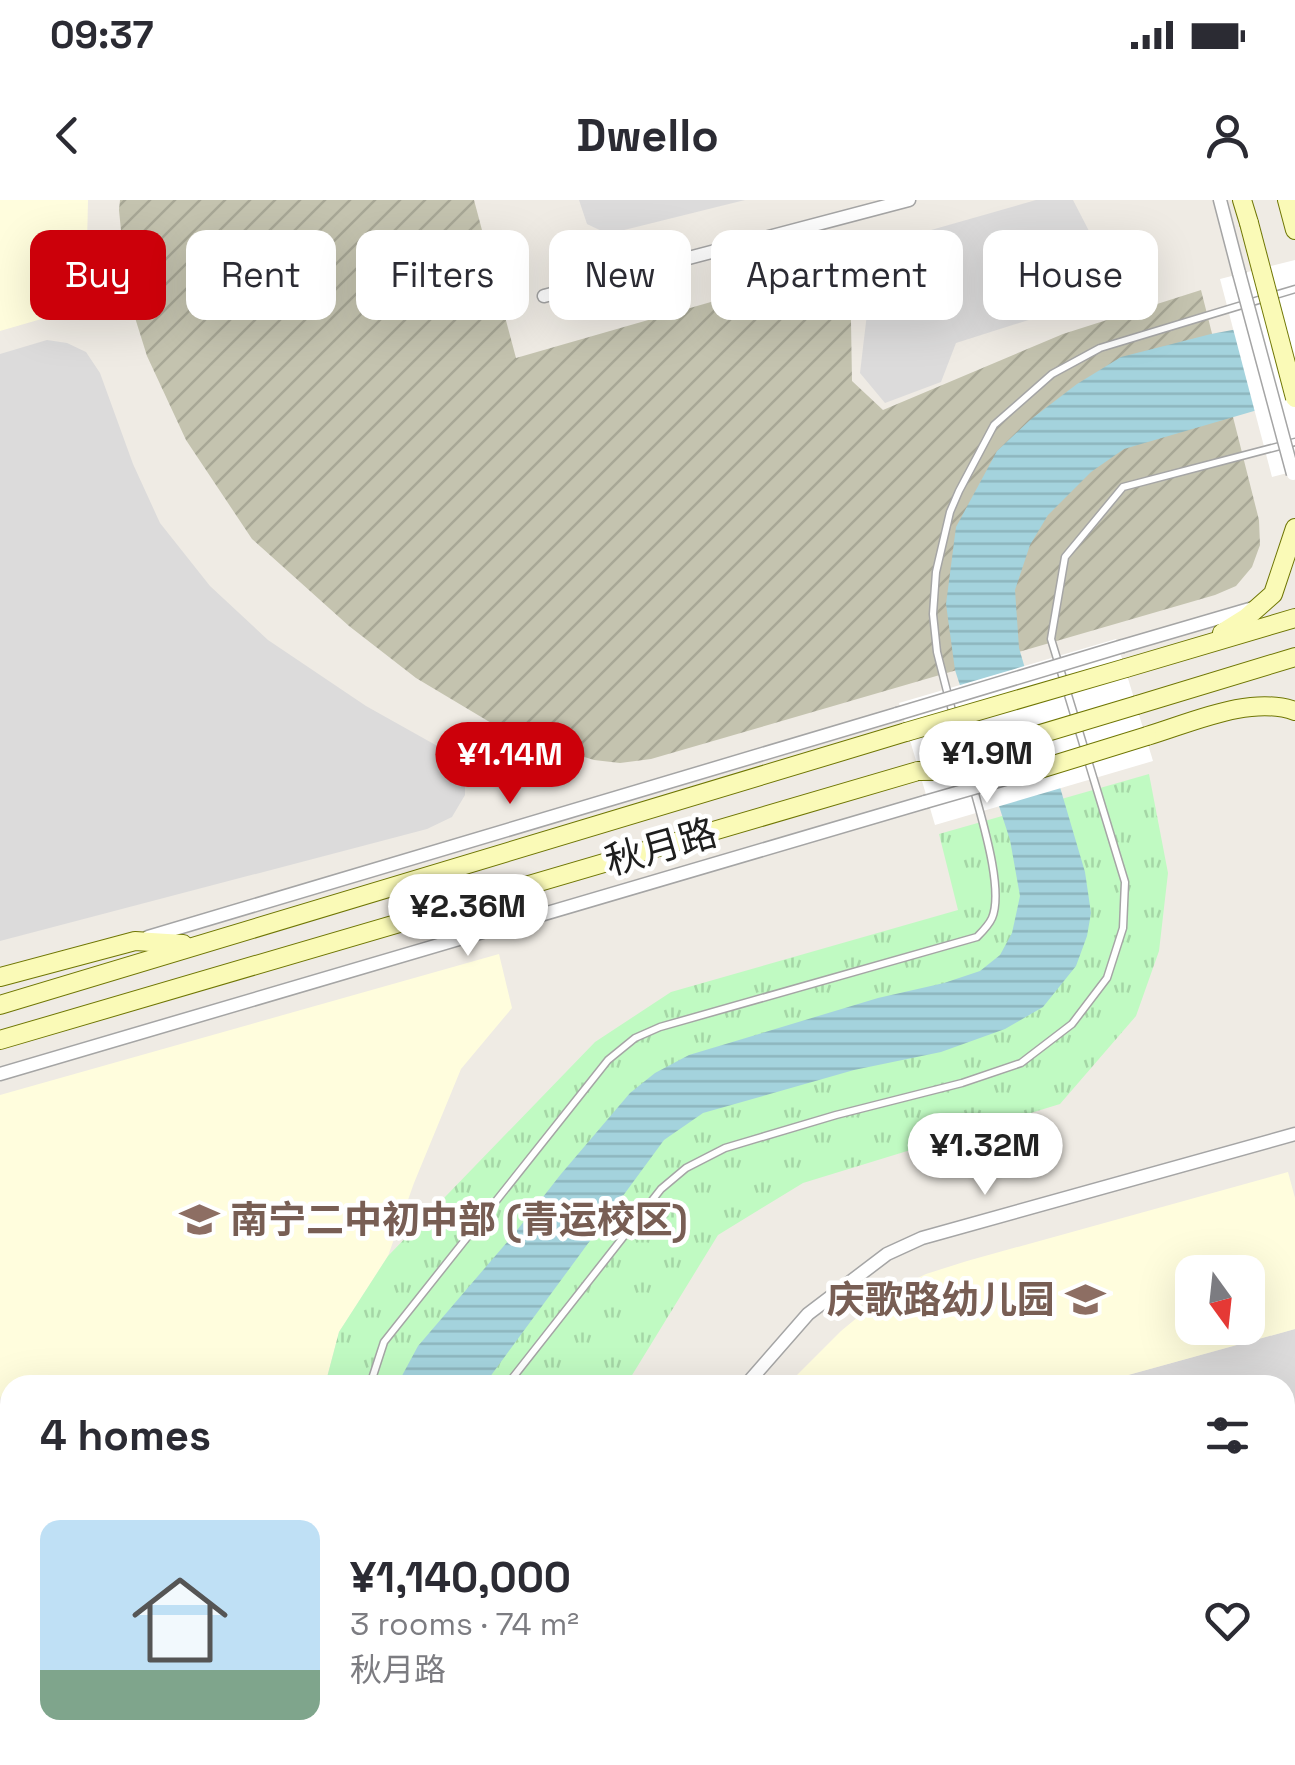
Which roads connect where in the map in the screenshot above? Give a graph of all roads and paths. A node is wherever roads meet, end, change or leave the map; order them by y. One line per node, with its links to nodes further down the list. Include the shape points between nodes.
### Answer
1 (909, 200): 5 (street)
2 (1220, 200): 8 (street, bridge)
3 (1242, 200): 6 (main road, bridge)
4 (1295, 288): 24 (lane, via 1100,348 1052,374 994,425 959,491 936,572 934,614 944,686 984,824 997,896 992,921 977,938 635,1038 608,1060 384,1342)
5 (544, 296)
6 (1295, 398)
7 (1295, 442): 25 (lane, via 1122,487 1064,557 1050,639 1125,882 1122,928 1108,978 1072,1024 1022,1063 725,1148 686,1168 661,1188)
8 (1294, 478)
9 (1295, 528): 10 (main road, via 1273,594)
10 (1260, 606): 12 (main road); 17 (street, bridge)
11 (1295, 618): 12 (main road)
12 (1205, 644): 18 (main road, 秋月路, bridge)
13 (1295, 657): 16 (main road, 秋月路, bridge)
14 (1295, 711): 15 (main road, bridge, via 1278,704 1246,706)
15 (1037, 770): 16 (main road, bridge); 22 (street, bridge)
16 (918, 771): 21 (main road, 秋月路)
17 (135, 941): 18 (main road); 19 (main road)
18 (198, 945): 20 (main road, 秋月路)
19 (0, 978)
20 (0, 1005)
21 (0, 1040)
22 (0, 1074)
23 (1295, 1134): 26 (street, via 922,1238 887,1254 808,1314)
24 (372, 1375)
25 (515, 1375)
26 (755, 1375)

